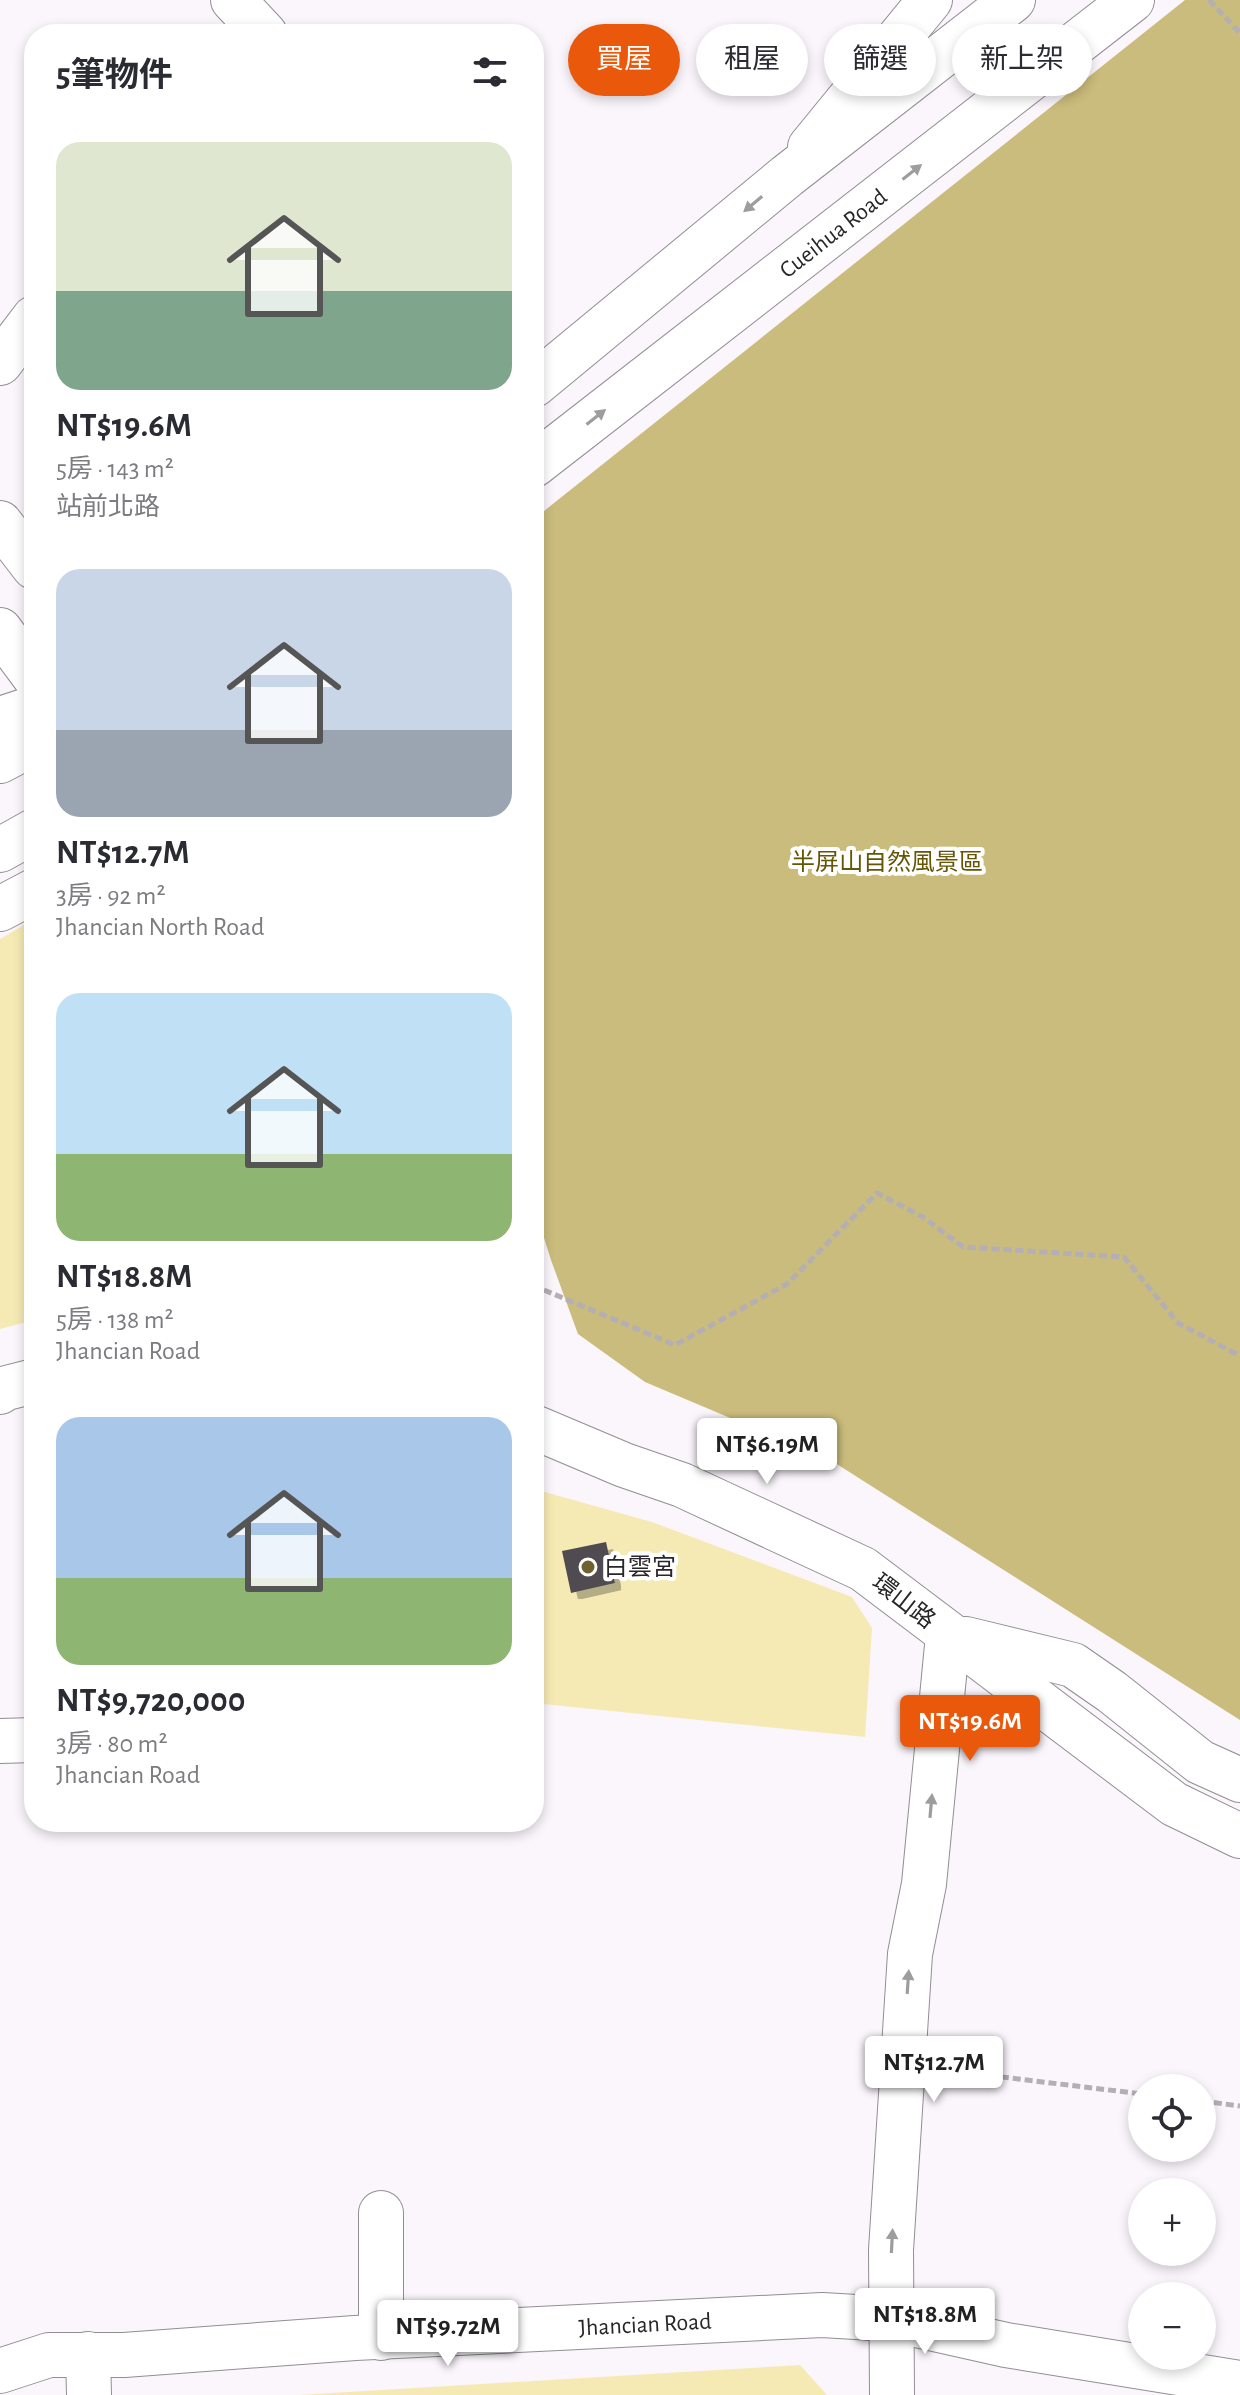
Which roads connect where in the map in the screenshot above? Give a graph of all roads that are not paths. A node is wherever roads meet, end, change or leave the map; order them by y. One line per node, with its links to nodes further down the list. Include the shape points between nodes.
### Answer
1 (930, 0): 4 (street)
2 (1013, 0): 4 (street)
3 (1132, 0): 8 (street, Cueihua Road, one-way to 3)
4 (787, 176): 7 (street, one-way to 7)
5 (24, 331): 6 (street)
6 (0, 363)
7 (544, 377)
8 (544, 455)
9 (0, 523): 10 (street)
10 (24, 554)
11 (0, 630): 12 (street)
12 (24, 662)
13 (24, 711): 14 (street)
14 (0, 719)
15 (24, 748): 16 (street)
16 (0, 761)
17 (24, 837): 18 (street)
18 (0, 850)
19 (24, 896): 20 (street)
20 (0, 909)
21 (24, 1384): 22 (street)
22 (0, 1392)
23 (544, 1431): 24 (street, 環山路, via 682,1485 863,1569)
24 (948, 1635): 27 (street, via 1073,1665 1200,1762); 28 (street, 環山路, via 1174,1804); 30 (street, one-way to 24, via 910,1954 924,1884)
25 (24, 1740): 26 (street)
26 (0, 1741)
27 (1240, 1780)
28 (1240, 1836)
29 (381, 2213): 31 (street)
30 (890, 2319): 31 (street, Jhancian Road, via 822,2315); 34 (street, Jhancian Road, via 1006,2345); 35 (street)
31 (381, 2338): 33 (street, Jhancian Road, via 124,2355)
32 (0, 2371): 33 (street, Jhancian Road, via 49,2355)
33 (88, 2374)
34 (1240, 2383)
35 (892, 2395)

